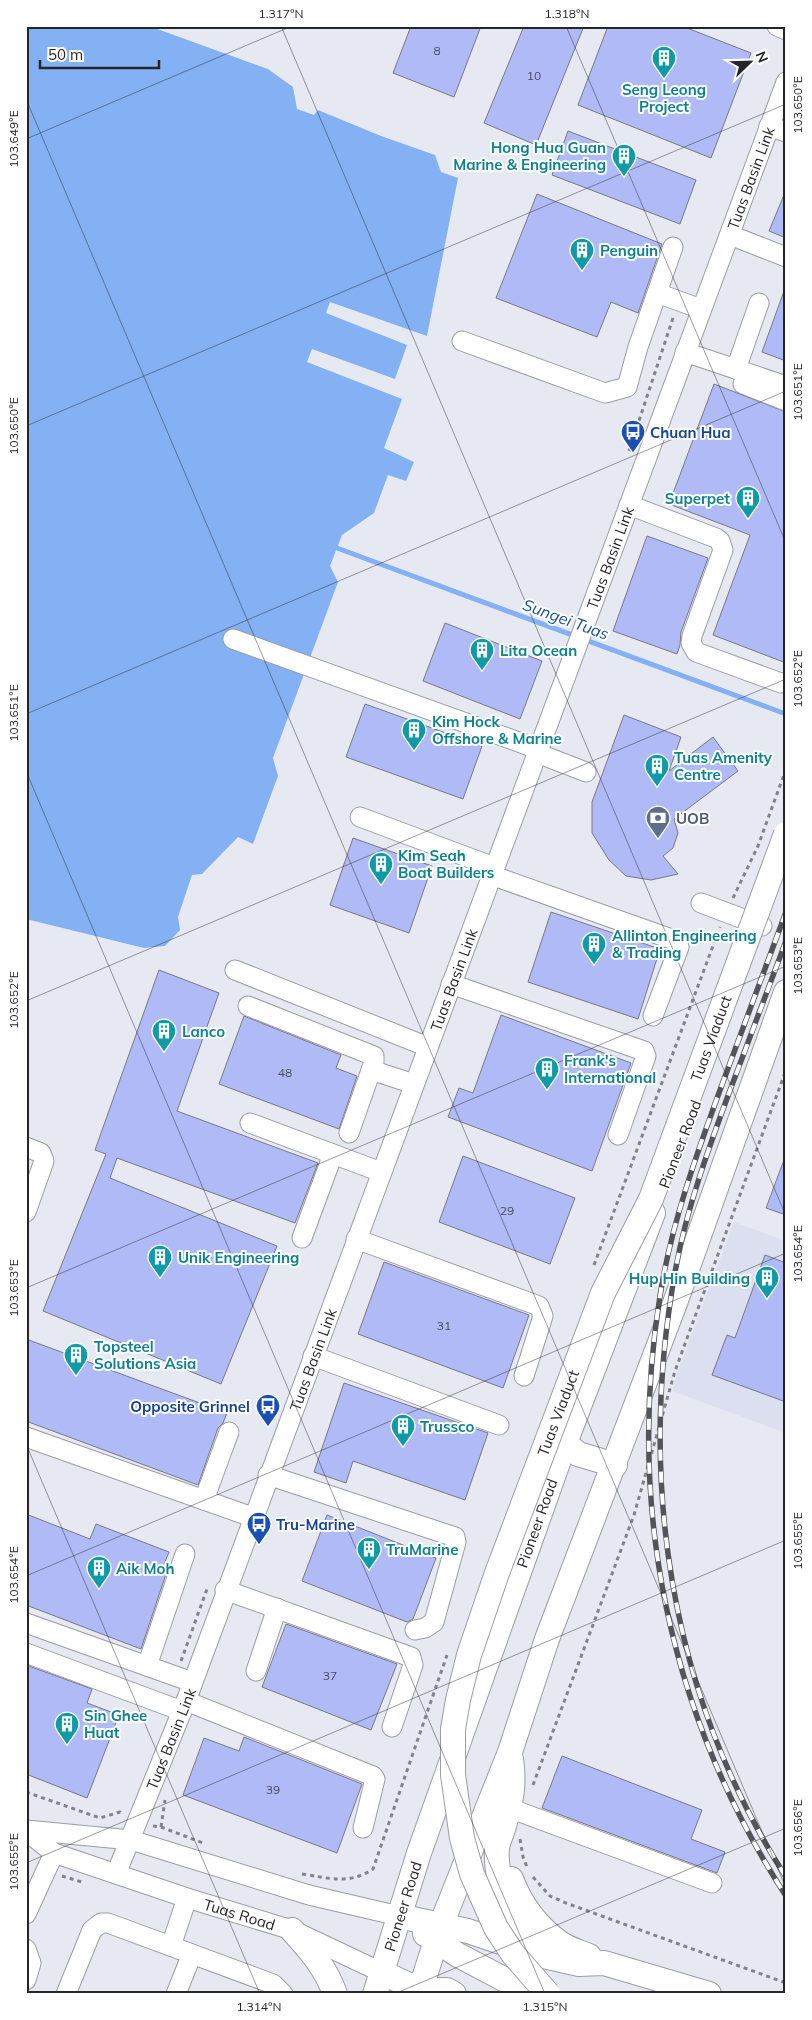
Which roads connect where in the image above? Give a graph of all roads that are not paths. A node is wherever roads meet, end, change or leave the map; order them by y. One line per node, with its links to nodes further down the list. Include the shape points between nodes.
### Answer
1 (777, 26): 2 (street)
2 (786, 30)
3 (786, 82): 4 (street, Tuas Basin Link)
4 (777, 129): 5 (street, Tuas Basin Link)
5 (730, 235): 7 (street); 10 (street, Tuas Basin Link)
6 (673, 247): 8 (street)
7 (786, 258)
8 (657, 293): 10 (street); 11 (street, via 626,387 605,393)
9 (759, 303): 13 (street)
10 (701, 309): 12 (street, Tuas Basin Link)
11 (462, 341)
12 (685, 352): 13 (street); 17 (street, Tuas Basin Link)
13 (736, 369): 15 (street)
14 (716, 373): 16 (street)
15 (786, 386)
16 (786, 401)
17 (629, 505): 19 (street, via 716,538 722,545 723,550 692,636 691,643 696,652 763,677); 20 (street, Tuas Basin Link)
18 (233, 639): 20 (street)
19 (786, 682)
20 (538, 751): 21 (street); 25 (street, Tuas Basin Link)
21 (586, 772)
22 (360, 817): 25 (street)
23 (786, 834): 93 (main road, Tuas Viaduct, bridge, via 651,1200 603,1293 494,1582 469,1655 458,1700 453,1729 453,1775 462,1838 472,1874 504,1941)
24 (786, 861): 27 (main road, Pioneer Road)
25 (493, 871): 29 (street, Tuas Basin Link); 32 (street, via 677,941 680,947)
26 (701, 903): 27 (street)
27 (762, 926): 50 (main road, Pioneer Road)
28 (235, 970): 33 (street)
29 (451, 984): 33 (street, Tuas Basin Link); 38 (street, via 644,1051 646,1056)
30 (786, 992): 51 (main road)
31 (248, 1006): 34 (street, via 371,1054 375,1058)
32 (653, 1016)
33 (428, 1046): 35 (street, Tuas Basin Link)
34 (372, 1070): 35 (street); 37 (street)
35 (414, 1084): 41 (street, Tuas Basin Link)
36 (250, 1123): 40 (street)
37 (349, 1133)
38 (618, 1135)
39 (26, 1147): 42 (street, via 40,1153 44,1161)
40 (333, 1154): 41 (street); 43 (street)
41 (381, 1172): 44 (street, Tuas Basin Link)
42 (26, 1212)
43 (302, 1238)
44 (356, 1239): 45 (street, Tuas Basin Link); 46 (street, via 539,1306 544,1316)
45 (313, 1356): 47 (street); 52 (street, Tuas Basin Link)
46 (524, 1376)
47 (500, 1426)
48 (229, 1432): 53 (street)
49 (26, 1437): 53 (street)
50 (565, 1443): 51 (main road, via 578,1454); 76 (main road, Pioneer Road)
51 (615, 1465): 66 (main road, via 547,1639)
52 (268, 1475): 54 (street, Tuas Basin Link); 59 (street, via 455,1537 434,1622)
53 (204, 1500): 54 (street)
54 (252, 1517): 56 (street, Tuas Basin Link)
55 (185, 1554): 61 (street)
56 (225, 1590): 57 (street); 63 (street, Tuas Basin Link)
57 (277, 1608): 62 (street); 65 (street, via 411,1657 413,1665)
58 (26, 1623): 61 (street)
59 (415, 1630)
60 (26, 1653): 64 (street)
61 (147, 1666): 63 (street)
62 (256, 1671)
63 (192, 1682): 64 (street, Tuas Basin Link)
64 (184, 1706): 68 (street, via 373,1776 375,1779); 70 (street, Tuas Basin Link)
65 (392, 1727)
66 (510, 1752): 67 (main road, via 514,1780); 78 (main road)
67 (512, 1817): 73 (street); 82 (main road, via 497,1848 505,1906 521,1940); 83 (main road, via 508,1847 510,1876 524,1908 561,1944)
68 (362, 1828)
69 (26, 1830): 70 (street, Tuas Road); 71 (street, Tuas Road)
70 (134, 1832): 72 (street, Tuas Basin Link); 76 (street, Tuas Road, via 309,1895)
71 (54, 1853): 72 (street, Tuas Road); 75 (street)
72 (116, 1874): 74 (street, Tuas Road)
73 (712, 1884)
74 (187, 1898): 77 (street, Tuas Road); 79 (street)
75 (26, 1914)
76 (399, 1916): 78 (main road, Tuas Road); 85 (main road, Pioneer Road)
77 (292, 1930): 85 (street, Tuas Road); 90 (main road, via 321,1963)
78 (439, 1934): 82 (main road, Tuas Road, via 468,1931); 86 (main road); 92 (main road, Tuas Road, via 458,1955)
79 (172, 1946): 81 (street); 87 (street, via 101,1923 92,1930)
80 (26, 1949): 84 (street, via 31,1963)
81 (192, 1954): 88 (street); 89 (street, via 273,1984)
82 (539, 1955): 83 (main road, Tuas Road, via 578,1964)
83 (604, 1963): 94 (main road, Tuas Road)
84 (26, 1980)
85 (379, 1983): 86 (main road, Tuas Road)
86 (419, 1992): 91 (main road, Tuas Road, via 447,1990)
87 (66, 1994)
88 (176, 1994)
89 (283, 1994)
90 (335, 1994)
91 (454, 1994)
92 (532, 1994)
93 (548, 1994)
94 (709, 1994)

